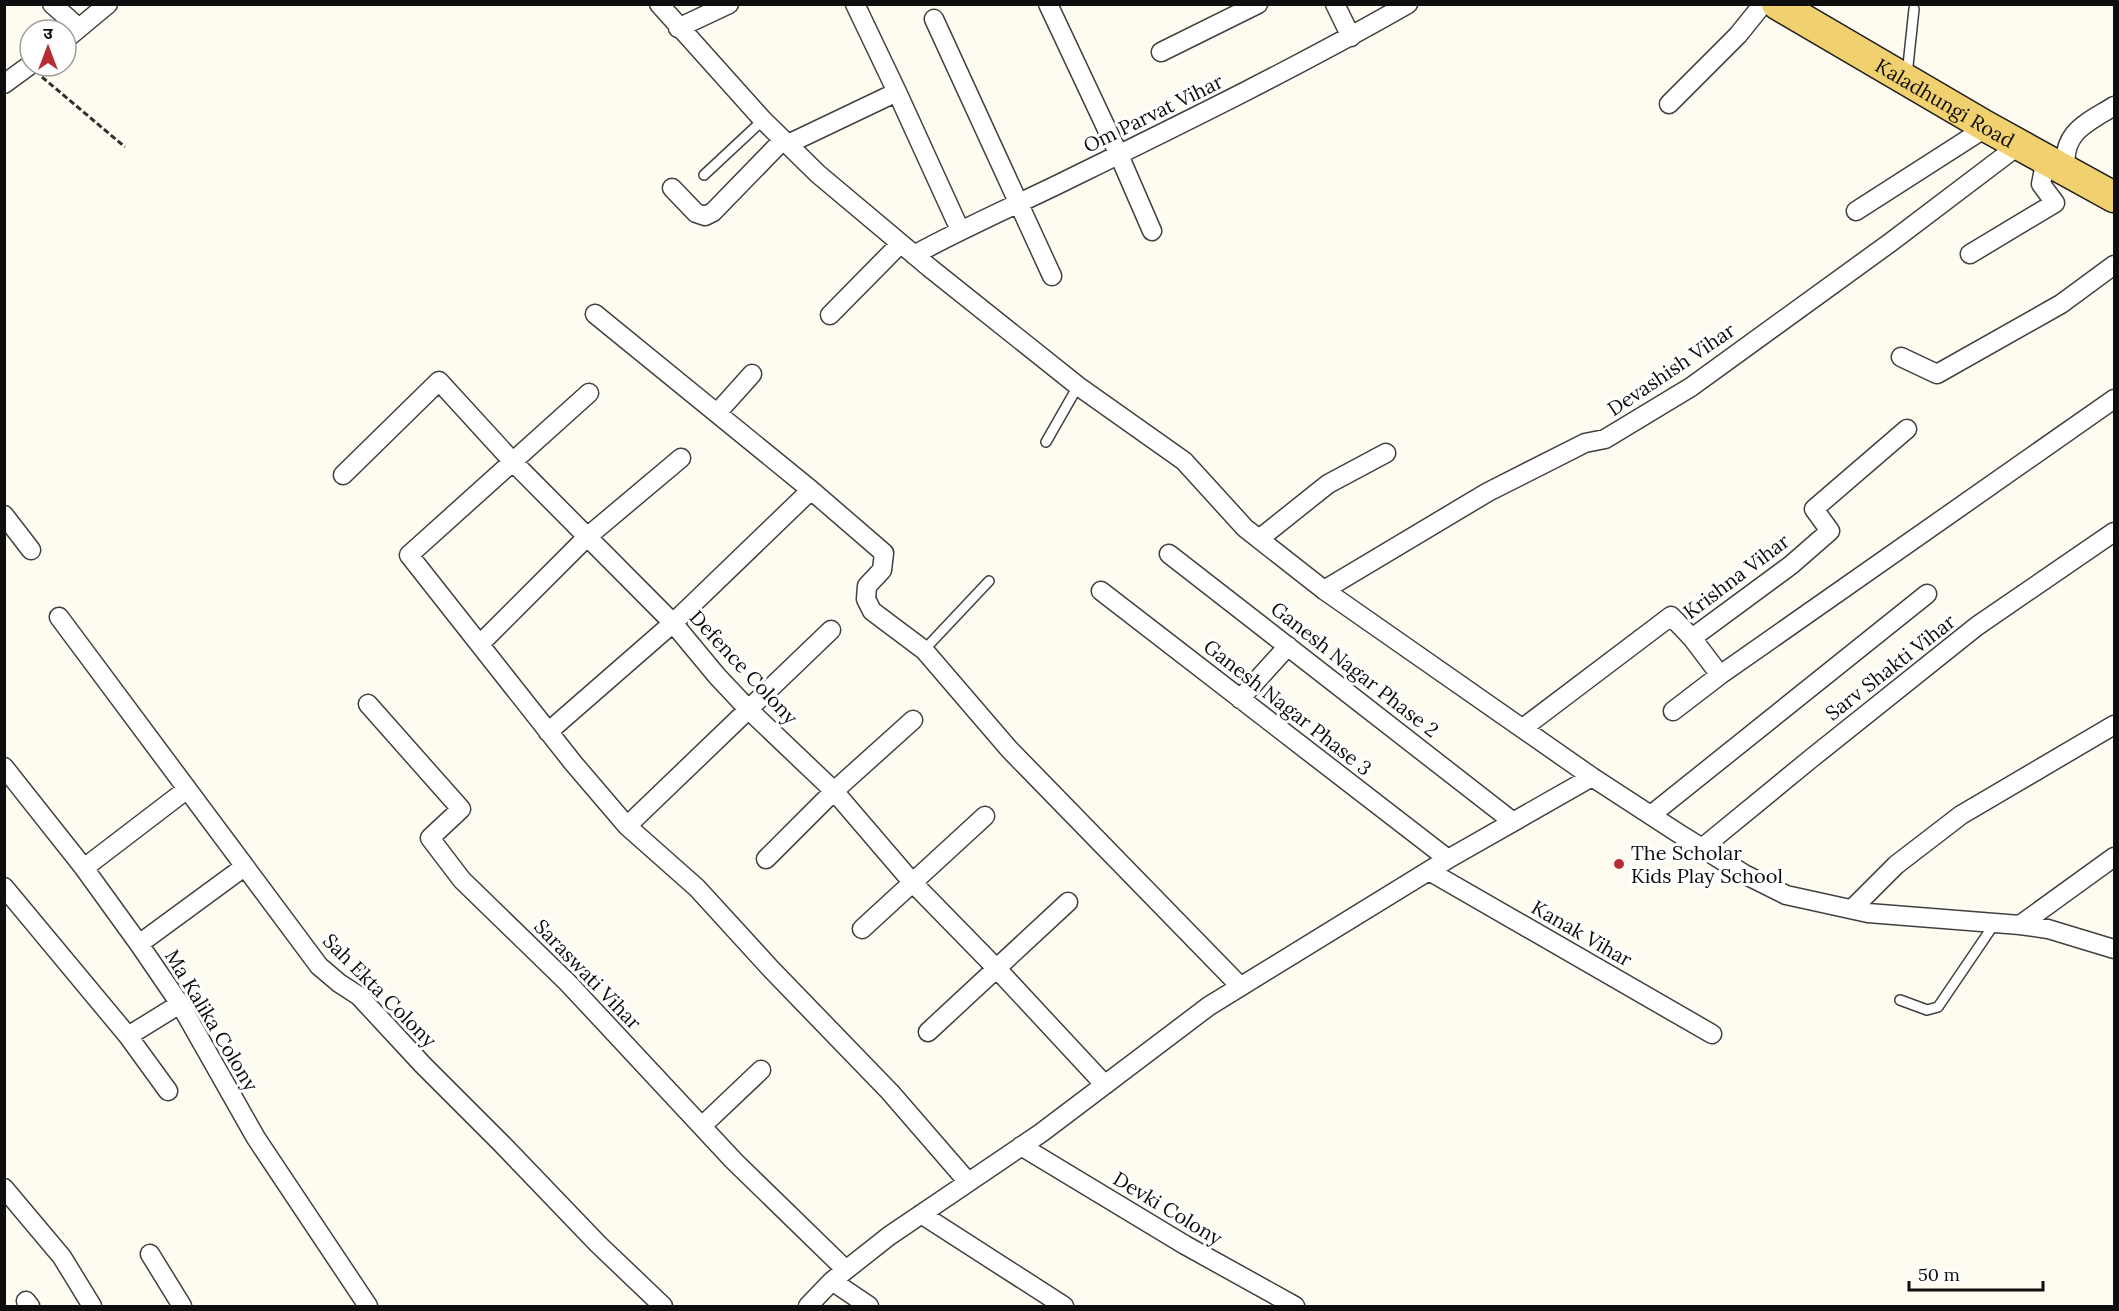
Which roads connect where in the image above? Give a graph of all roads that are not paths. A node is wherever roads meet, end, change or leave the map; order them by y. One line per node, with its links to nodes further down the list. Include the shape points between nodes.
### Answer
1 (52, 4): 13 (street)
2 (108, 4): 16 (street)
3 (659, 4): 15 (street)
4 (729, 4): 15 (street)
5 (855, 4): 22 (street)
6 (1048, 4): 29 (street)
7 (1258, 4): 18 (street)
8 (1335, 4): 17 (street)
9 (1408, 4): 17 (street, Om Parvat Vihar)
10 (1763, 4): 23 (street, via 1738,35)
11 (1777, 4): 20 (main road, Kaladhungi Road)
12 (1914, 9): 20 (lane)
13 (61, 18)
14 (934, 19): 34 (street)
15 (678, 28): 25 (street)
16 (78, 29)
17 (1351, 37): 29 (street, Om Parvat Vihar)
18 (1161, 52)
19 (18, 74): 21 (street)
20 (1906, 80): 26 (main road, Kaladhungi Road)
21 (4, 84)
22 (897, 92): 27 (street); 36 (street)
23 (1669, 104)
24 (2115, 106): 30 (street, via 2077,130 2065,158)
25 (763, 120): 27 (street); 31 (lane)
26 (1987, 127): 28 (main road, Kaladhungi Road); 35 (street)
27 (786, 142): 32 (street, via 705,216 696,213); 38 (street)
28 (2019, 145): 30 (main road, Kaladhungi Road); 64 (street, Devashish Vihar, via 1691,387 1605,439 1585,443 1488,492)
29 (1119, 155): 34 (street, Om Parvat Vihar); 37 (street)
30 (2056, 164): 33 (main road, Kaladhungi Road); 39 (street, via 2041,184 2055,203)
31 (704, 175)
32 (672, 188)
33 (2115, 196)
34 (1019, 204): 36 (street, Om Parvat Vihar); 41 (street)
35 (1856, 211)
36 (960, 230): 38 (street, Om Parvat Vihar)
37 (1152, 231)
38 (907, 249): 43 (street, Om Parvat Vihar); 46 (street)
39 (1970, 254)
40 (2115, 265): 44 (street, via 2061,304 1937,374)
41 (1052, 276)
42 (595, 314): 49 (street)
43 (830, 315)
44 (1901, 357)
45 (752, 374): 49 (street)
46 (1078, 386): 51 (lane); 60 (street, via 1184,461)
47 (589, 393): 54 (street)
48 (2115, 399): 74 (street)
49 (717, 412): 56 (street)
50 (1908, 429): 70 (street, Krishna Vihar, via 1814,509 1830,531)
51 (1046, 442)
52 (1386, 453): 60 (street, via 1328,484)
53 (681, 458): 59 (street)
54 (513, 462): 55 (street, Defence Colony, via 439,381); 59 (street, Defence Colony); 71 (street, via 409,555)
55 (344, 476)
56 (811, 490): 68 (street); 73 (street, via 884,553 882,570 867,586 866,599 872,611)
57 (4, 515): 61 (street)
58 (2115, 532): 91 (street, Sarv Shakti Vihar, via 1977,626)
59 (587, 537): 68 (street, Defence Colony); 71 (street)
60 (1258, 539): 64 (street)
61 (31, 550)
62 (1169, 554): 72 (street, Ganesh Nagar Phase 2)
63 (989, 581): 73 (lane)
64 (1324, 590): 81 (street)
65 (1101, 591): 75 (street, Ganesh Nagar Phase 3)
66 (1927, 594): 87 (street)
67 (58, 617): 85 (street, Sah Ekta Colony)
68 (673, 623): 77 (street, Defence Colony); 82 (street)
69 (831, 630): 77 (street)
70 (1692, 638): 74 (street); 81 (street, Krishna Vihar, via 1671,616)
71 (480, 644): 82 (street)
72 (1288, 646): 75 (street); 89 (street, Ganesh Nagar Phase 2)
73 (924, 650): 108 (street, via 1008,749)
74 (1720, 675): 78 (street)
75 (1240, 699): 94 (street, Ganesh Nagar Phase 3)
76 (368, 704): 117 (street, Saraswati Vihar, via 461,809 430,838 462,880 568,983)
77 (749, 710): 86 (street, Defence Colony); 90 (street)
78 (1672, 711)
79 (913, 720): 86 (street)
80 (2115, 725): 101 (street, via 1961,815 1896,865)
81 (1523, 728): 84 (street)
82 (548, 732): 90 (street)
83 (4, 767): 96 (street, Ma Kalika Colony)
84 (1592, 777): 87 (street); 89 (street)
85 (186, 790): 95 (street, Sah Ekta Colony); 96 (street)
86 (834, 792): 93 (street); 98 (street, Defence Colony)
87 (1651, 815): 91 (street)
88 (985, 816): 98 (street)
89 (1512, 821): 94 (street)
90 (627, 826): 119 (street, via 697,888 890,1092)
91 (1702, 848): 101 (street, via 1786,895)
92 (2115, 857): 103 (street)
93 (766, 859)
94 (1448, 859): 97 (street)
95 (244, 867): 105 (street); 127 (street, Sah Ekta Colony, via 319,966 358,996)
96 (84, 868): 105 (street, Ma Kalika Colony)
97 (1429, 871): 108 (street); 112 (street, Kanak Vihar)
98 (912, 882): 104 (street); 107 (street, Defence Colony)
99 (4, 887): 113 (street)
100 (1068, 902): 107 (street)
101 (1852, 909): 102 (street)
102 (1995, 923): 103 (street); 109 (lane, via 1938,1007 1927,1010)
103 (2020, 925): 106 (street)
104 (862, 929)
105 (139, 944): 110 (street, Ma Kalika Colony)
106 (2114, 948)
107 (996, 968): 111 (street); 115 (street, Defence Colony)
108 (1240, 986): 115 (street)
109 (1900, 1000)
110 (180, 1004): 113 (street); 126 (street, Ma Kalika Colony, via 256,1138)
111 (928, 1032)
112 (1712, 1034)
113 (128, 1036): 116 (street)
114 (761, 1070): 117 (street)
115 (1105, 1085): 118 (street)
116 (168, 1091)
117 (702, 1126): 123 (street, Saraswati Vihar)
118 (1021, 1146): 119 (street); 131 (street, Devki Colony)
119 (968, 1182): 121 (street)
120 (4, 1188): 124 (street, via 62,1257)
121 (921, 1214): 123 (street); 130 (street)
122 (150, 1254): 125 (street)
123 (839, 1276): 128 (street); 129 (street, Saraswati Vihar)
124 (92, 1306)
125 (183, 1306)
126 (368, 1306)
127 (663, 1306)
128 (808, 1306)
129 (868, 1306)
130 (1064, 1306)
131 (1295, 1306)

